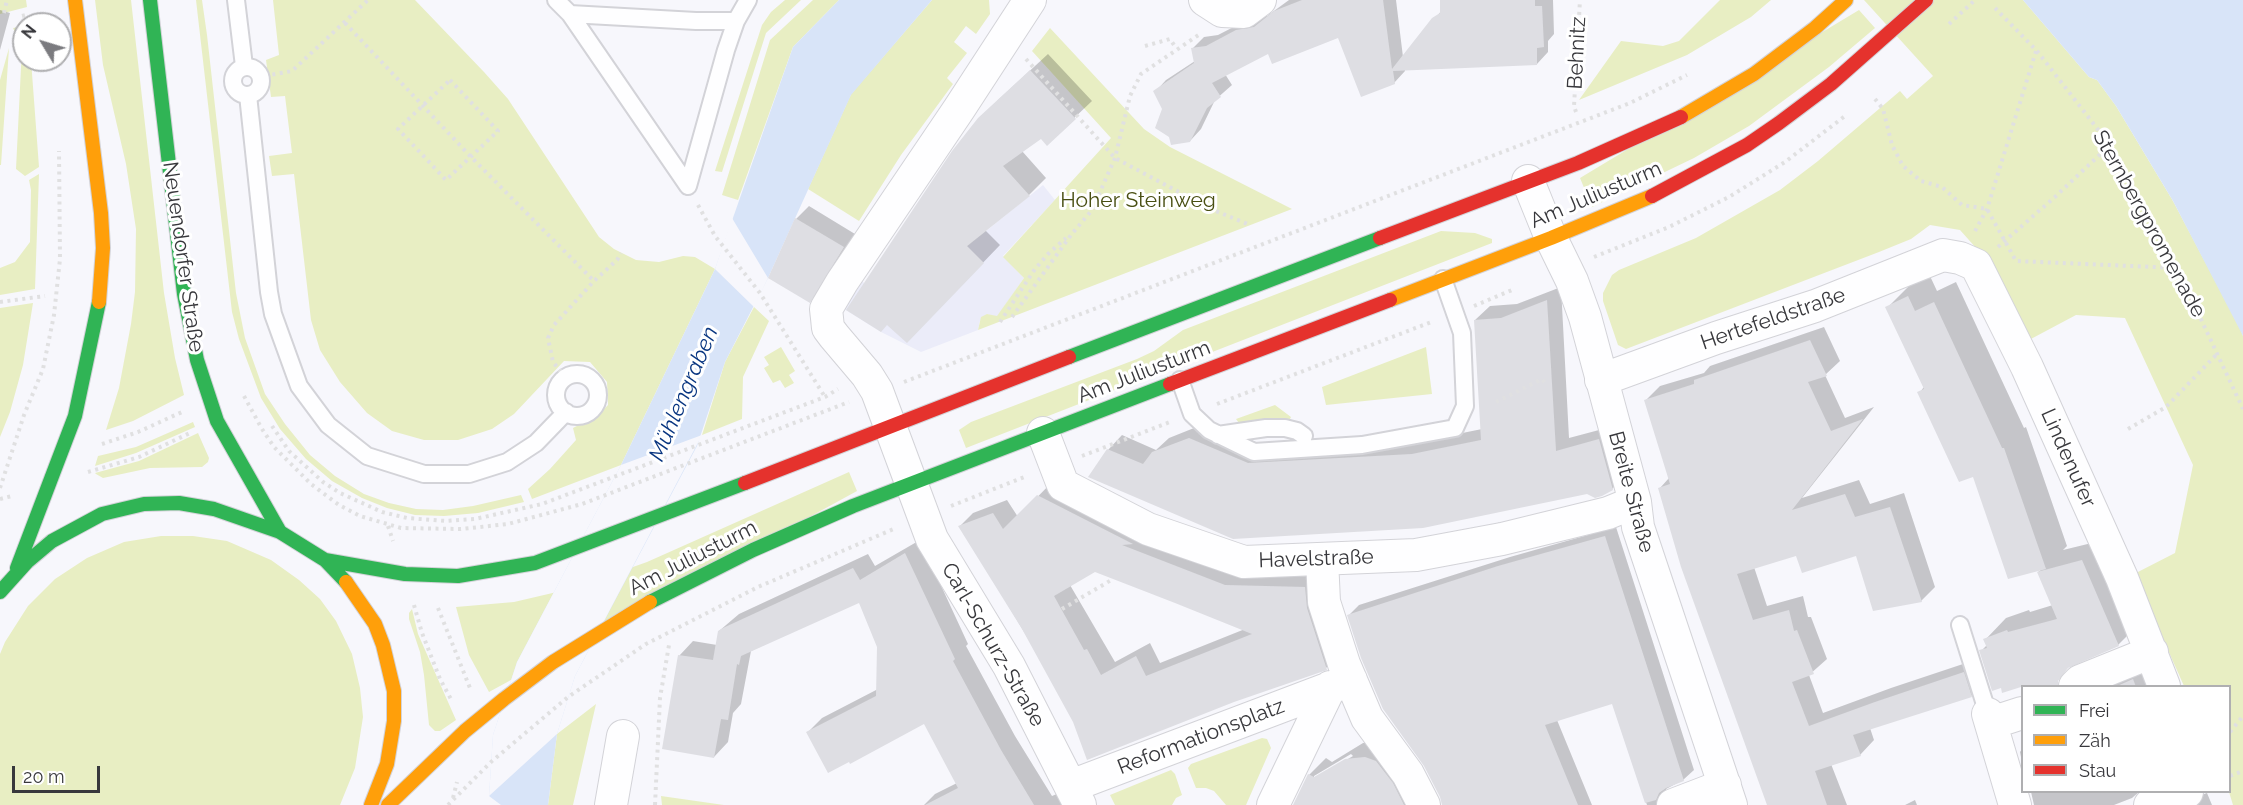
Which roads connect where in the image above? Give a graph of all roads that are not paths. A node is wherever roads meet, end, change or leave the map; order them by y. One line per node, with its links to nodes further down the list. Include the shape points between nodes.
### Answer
1 (75, 0): 31 (main road, via 101,213 103,248 98,314 75,416)
2 (150, 0): 28 (main road, Neuendorfer Straße, via 184,294 197,360 217,421)
3 (236, 0): 13 (lane)
4 (556, 0): 11 (lane)
5 (748, 0): 12 (lane)
6 (1030, 0): 22 (street, via 826,309 828,328 867,375)
7 (1204, 0): 8 (street, via 1222,11 1244,12)
8 (1260, 0)
9 (1846, 0): 15 (main road, Am Juliusturm, via 1779,56 1729,91 1688,114)
10 (1926, 0): 16 (main road, Am Juliusturm, via 1809,102 1747,145 1652,196)
11 (570, 14): 12 (lane); 12 (lane, via 688,186)
12 (736, 21)
13 (244, 66): 14 (lane, via 235,73 233,86); 14 (lane, via 253,68 261,77 260,87)
14 (248, 95): 21 (lane, via 273,314 299,386 328,425 367,456 424,474 469,474 507,462 536,443)
15 (1528, 181): 16 (street, Breite Straße); 22 (main road, Am Juliusturm)
16 (1551, 238): 18 (main road, Am Juliusturm); 20 (street, Breite Straße, via 1576,290)
17 (1959, 259): 20 (street, Hertefeldstraße); 34 (street, Lindenufer, via 2031,378)
18 (1443, 279): 19 (main road, Am Juliusturm); 24 (lane, via 1462,333 1465,406 1455,428 1362,444 1254,452)
19 (1180, 380): 23 (main road, Am Juliusturm); 24 (lane, via 1192,414)
20 (1601, 380): 27 (street, Breite Straße)
21 (566, 412): 21 (lane, via 557,401 561,382 579,374 588,377 598,394 596,404 580,416)
22 (891, 426): 26 (street); 30 (main road, Am Juliusturm, via 535,563 458,576 405,574)
23 (1043, 433): 26 (main road, Am Juliusturm); 29 (street, Havelstraße, via 1063,485 1148,529 1244,562)
24 (1218, 435): 25 (lane, via 1285,428)
25 (1304, 436)
26 (911, 483): 42 (street, Carl-Schurz-Straße, via 932,539 1008,666); 45 (main road, Am Juliusturm, via 753,550 669,591 599,632 504,699)
27 (1635, 502): 29 (street, Havelstraße, via 1608,513 1502,539 1416,555); 43 (street, Breite Straße, via 1638,527)
28 (280, 532): 30 (main road); 31 (main road, via 214,508 144,504 102,514 75,526)
29 (1322, 559): 35 (street, via 1324,602)
30 (325, 560): 44 (main road, via 343,578 375,624 394,691 387,764)
31 (14, 575): 32 (main road)
32 (0, 591)
33 (1960, 625): 39 (lane)
34 (2152, 652): 36 (street); 37 (street, Lindenufer)
35 (1340, 684): 42 (street, Reformationsplatz); 47 (street, Reformationsplatz); 48 (street, via 1408,774)
36 (2076, 685)
37 (2163, 685)
38 (2021, 713): 39 (street)
39 (1989, 719): 50 (street)
40 (623, 736): 46 (street)
41 (2184, 793): 51 (street)
42 (1076, 795)
43 (1728, 795): 49 (street)
44 (371, 805)
45 (388, 805)
46 (611, 805)
47 (1273, 805)
48 (1424, 805)
49 (1673, 805)
50 (2015, 805)
51 (2150, 805)

